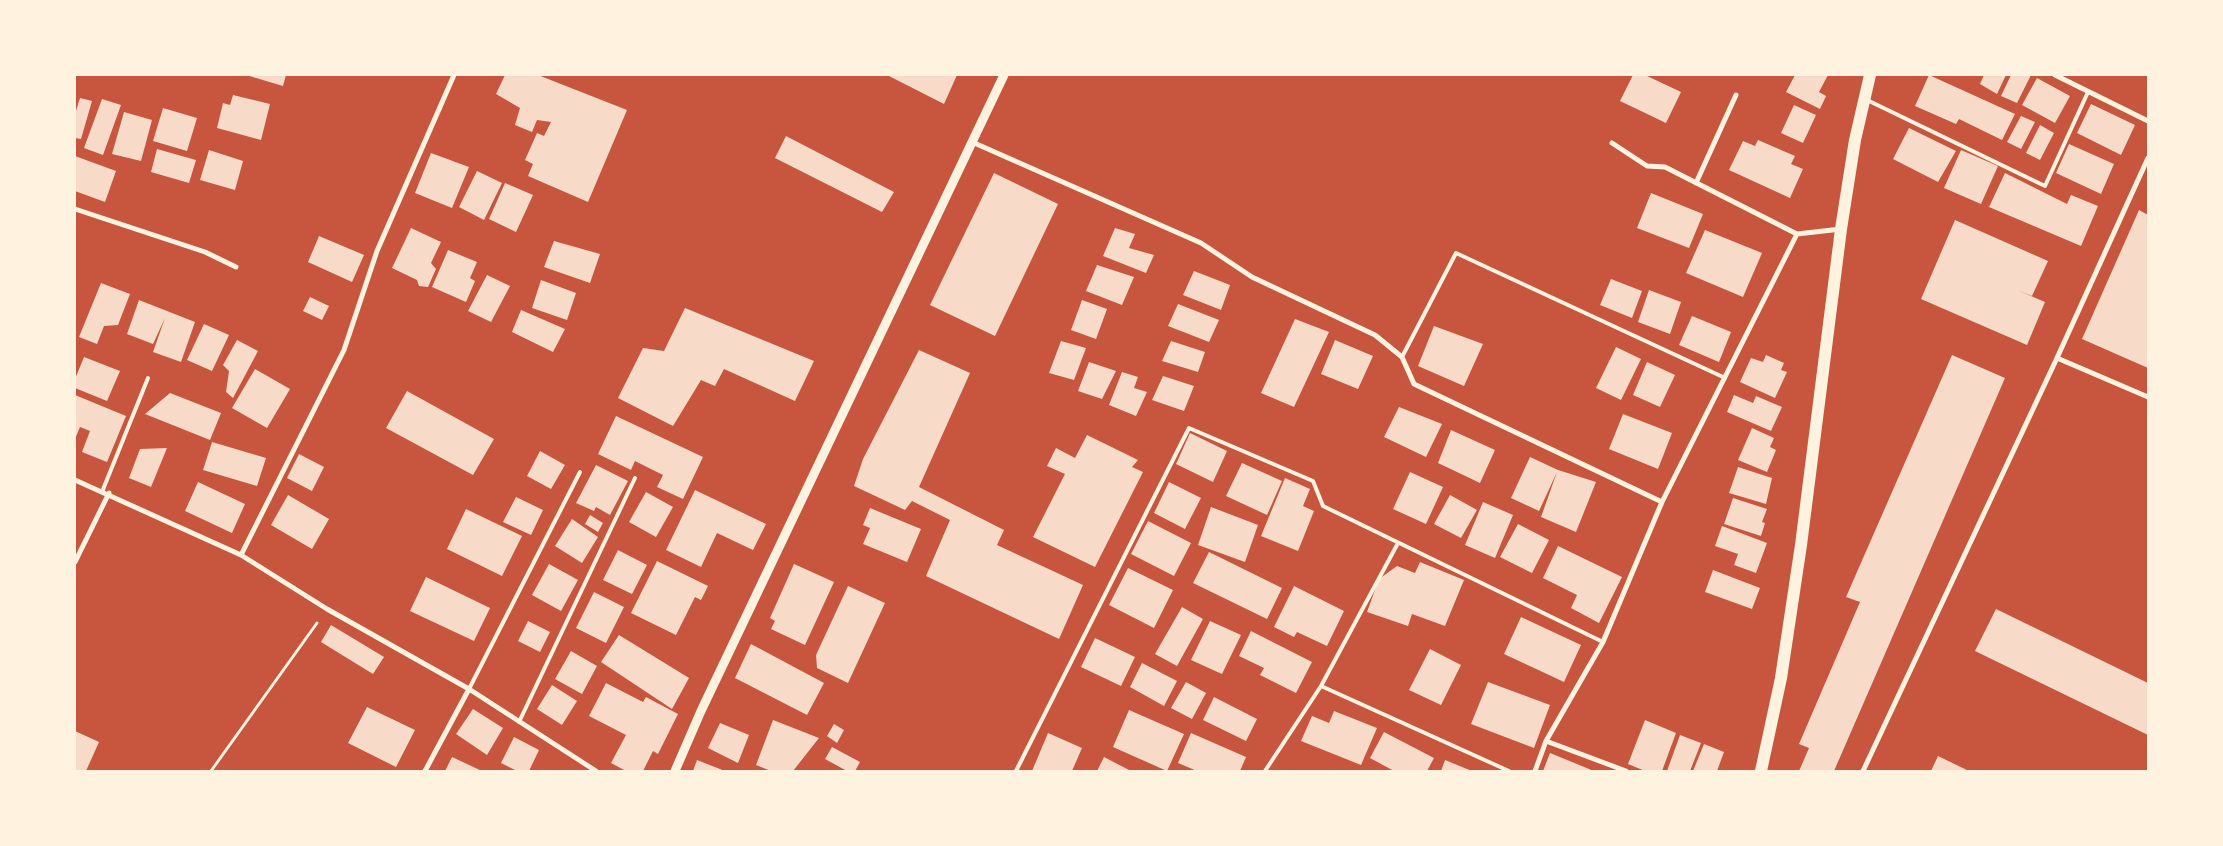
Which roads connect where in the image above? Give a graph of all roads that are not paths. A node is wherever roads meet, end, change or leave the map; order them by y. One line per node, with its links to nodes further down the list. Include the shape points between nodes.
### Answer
1 (454, 75): 29 (street, via 377,251 344,350)
2 (1004, 75): 9 (street)
3 (1870, 75): 7 (main road)
4 (2055, 75): 5 (street)
5 (2088, 92): 7 (lane, via 2046,186); 8 (street)
6 (1736, 95): 12 (street)
7 (1865, 99): 14 (main road)
8 (2148, 121)
9 (972, 142): 17 (street, via 1201,244 1252,277 1375,335); 38 (street, via 700,710)
10 (1612, 143): 12 (street, via 1647,166 1665,167)
11 (2148, 158): 18 (street)
12 (1696, 183): 15 (street)
13 (75, 209): 16 (street, via 205,252)
14 (1841, 229): 15 (street); 44 (main road, via 1801,545 1781,678)
15 (1796, 234): 19 (street)
16 (236, 267)
17 (1402, 357): 19 (lane, via 1456,252); 27 (street, via 1414,384)
18 (2057, 358): 21 (street); 45 (street)
19 (1723, 377): 27 (street)
20 (148, 378): 25 (lane)
21 (2148, 397)
22 (580, 472): 33 (lane)
23 (635, 478): 34 (lane)
24 (75, 480): 25 (street)
25 (102, 492): 26 (street)
26 (109, 494): 29 (street); 30 (street)
27 (1662, 502): 31 (street)
28 (1398, 543): 31 (lane); 32 (lane); 39 (lane, via 1323,506 1314,481 1189,428)
29 (240, 555): 33 (street, via 327,609)
30 (75, 562)
31 (1603, 642): 35 (street)
32 (1321, 686): 40 (lane); 41 (lane)
33 (469, 689): 34 (street); 36 (street)
34 (519, 722): 37 (street)
35 (1546, 741): 42 (street); 43 (street)
36 (425, 771)
37 (596, 771)
38 (675, 771)
39 (1016, 771)
40 (1265, 771)
41 (1509, 771)
42 (1535, 771)
43 (1626, 771)
44 (1761, 771)
45 (1863, 771)

